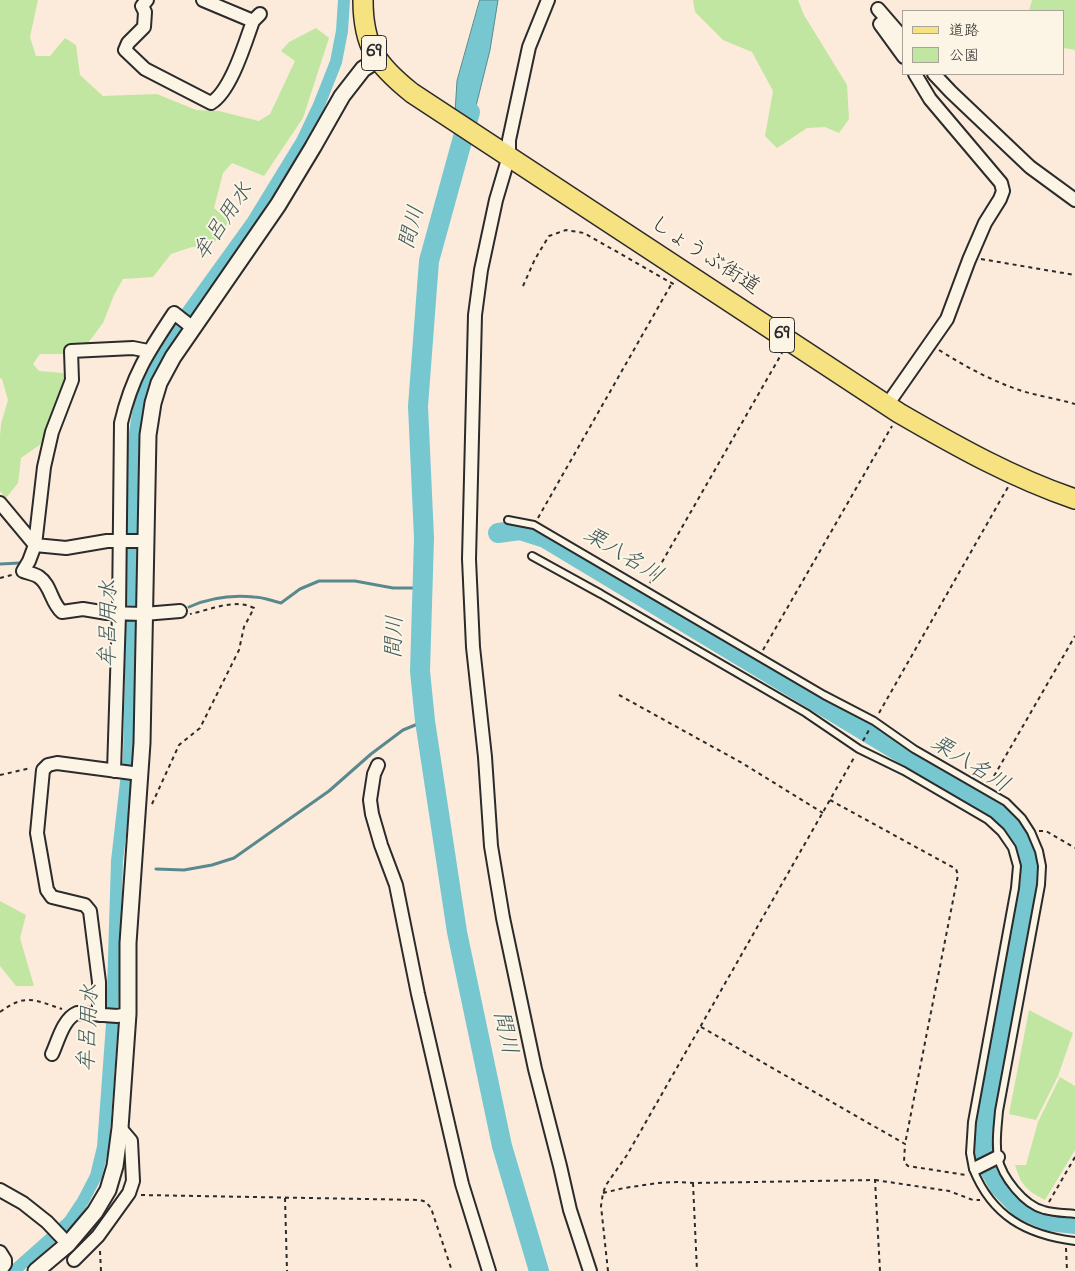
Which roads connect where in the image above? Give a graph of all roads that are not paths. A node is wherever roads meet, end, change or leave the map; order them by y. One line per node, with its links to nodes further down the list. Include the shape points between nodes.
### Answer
1 (147, 0): 2 (street, via 142,6 144,27 125,50 145,69 211,103 217,100 232,77 257,17)
2 (203, 0)
3 (363, 0): 7 (main road, しょうぶ街道 / 69, via 368,40)
4 (548, 0): 10 (street, via 529,47)
5 (902, 37): 6 (street, via 882,14 880,24)
6 (902, 54)
7 (377, 60): 10 (main road, しょうぶ街道 / 69, via 412,92); 12 (street, via 364,69 342,96 278,205)
8 (916, 75): 14 (street, via 930,99 1001,183 1003,191 985,222 947,320)
9 (935, 75): 11 (street, via 1030,167)
10 (505, 153): 14 (main road, しょうぶ街道 / 69); 42 (street, via 475,315 469,559 472,647 491,846 503,918 535,1069 570,1210)
11 (1075, 200)
12 (191, 326): 13 (street, via 174,313); 18 (street, via 159,383 153,402)
13 (148, 351): 19 (street, via 132,383 120,423); 20 (street, via 133,348 71,351 72,380 44,467)
14 (893, 409): 15 (main road, しょうぶ街道 / 69, via 982,460)
15 (1075, 499)
16 (0, 503): 20 (street)
17 (508, 520): 31 (lane, via 534,525 1006,802 1022,818 1039,851 1041,886 999,1111)
18 (142, 541): 19 (street); 24 (street)
19 (121, 542): 20 (street, via 107,541 66,548); 23 (street)
20 (35, 545): 23 (street, via 23,571 39,577 62,612 83,609)
21 (532, 556): 32 (lane, via 988,820 1001,832 1012,848 1016,866 1015,888 972,1122 970,1153)
22 (180, 611): 24 (street)
23 (121, 614): 24 (street); 26 (street)
24 (141, 614): 27 (street, via 142,743)
25 (378, 765): 41 (street, via 370,800 372,814 396,885 462,1184)
26 (116, 771): 27 (street); 28 (street, via 57,763 48,765 42,770 37,833 47,890 52,897 85,905 90,911 99,982)
27 (137, 774): 28 (street, via 128,943)
28 (112, 1015): 29 (street, via 73,1014); 30 (street)
29 (52, 1054)
30 (120, 1128): 36 (street, via 108,1190 95,1212); 38 (street, via 131,1141 133,1181 129,1193 98,1236)
31 (996, 1158): 32 (street); 34 (lane, via 1019,1194 1032,1205)
32 (974, 1170): 35 (lane, via 987,1196 1011,1220 1030,1229)
33 (0, 1190): 36 (street, via 23,1203)
34 (1075, 1214)
35 (1075, 1241)
36 (65, 1242): 40 (street)
37 (0, 1252): 39 (street, via 5,1260)
38 (74, 1260)
39 (0, 1271)
40 (36, 1271)
41 (489, 1271)
42 (590, 1271)

